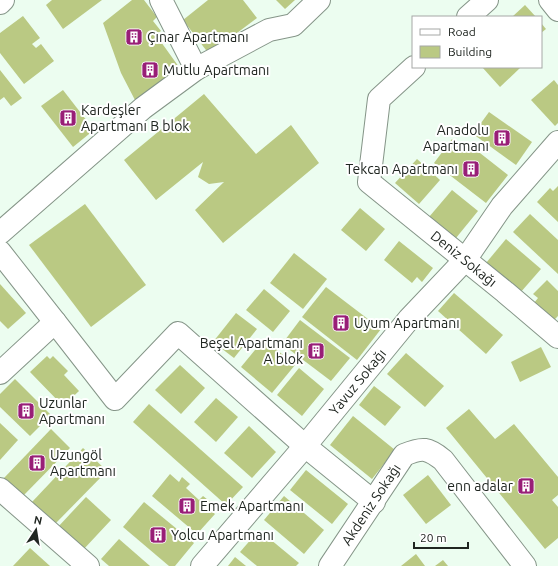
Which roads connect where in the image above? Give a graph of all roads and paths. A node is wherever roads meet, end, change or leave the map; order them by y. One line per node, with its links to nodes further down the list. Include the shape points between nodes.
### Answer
1 (3, 0): 6 (street)
2 (161, 0): 9 (street)
3 (319, 0): 9 (street, via 293,25 268,30)
4 (487, 0): 8 (street)
5 (550, 0): 7 (street)
6 (0, 2)
7 (558, 10)
8 (469, 16)
9 (196, 68): 12 (street, via 143,108)
10 (413, 68): 14 (street, Deniz Sokağı, via 379,99 369,182)
11 (558, 142): 14 (street, Yavuz Sokağı, via 502,206)
12 (0, 233)
13 (0, 252): 15 (street)
14 (465, 260): 16 (street, Deniz Sokağı); 18 (street, Yavuz Sokağı, via 409,319)
15 (55, 322): 17 (street); 18 (street, via 115,399 178,333)
16 (558, 337)
17 (0, 373)
18 (305, 446): 20 (street); 23 (street, Yavuz Sokağı)
19 (0, 489): 22 (street)
20 (374, 502): 21 (street, Akdeniz Sokağı); 24 (street, Akdeniz Sokağı, via 404,455 418,449 433,452 443,460)
21 (336, 563)
22 (88, 566)
23 (202, 566)
24 (525, 566)

